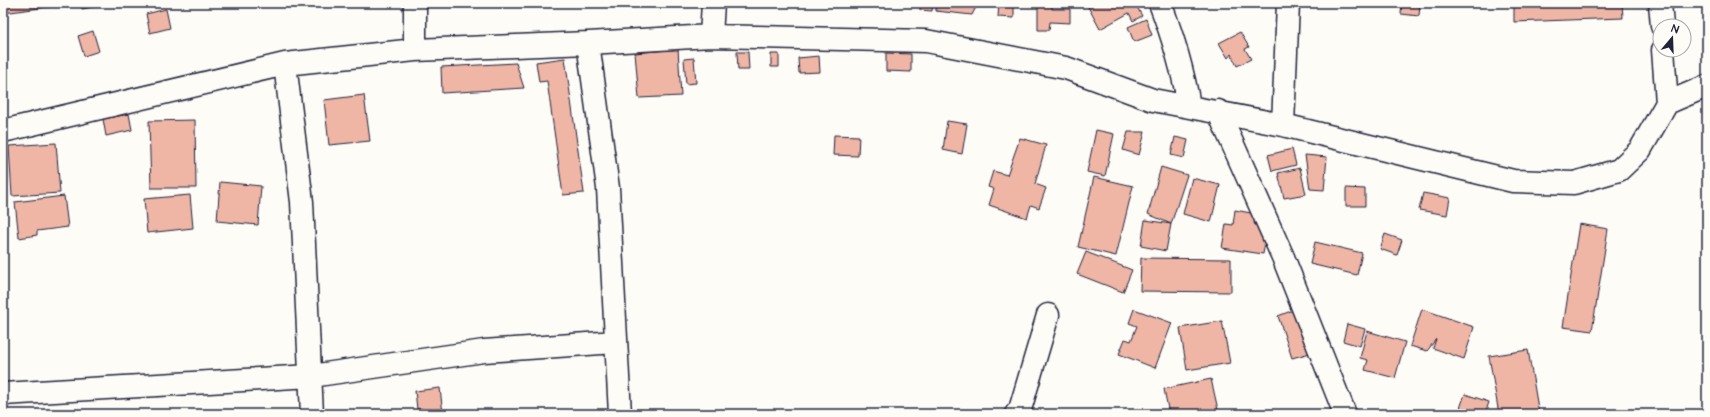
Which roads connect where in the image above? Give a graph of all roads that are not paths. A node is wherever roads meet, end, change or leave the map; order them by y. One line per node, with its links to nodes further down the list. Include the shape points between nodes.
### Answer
1 (415, 3): 9 (street)
2 (713, 3): 7 (street)
3 (1160, 3): 14 (street, via 1175,42)
4 (1288, 3): 16 (street)
5 (1660, 3): 6 (street)
6 (1661, 18)
7 (710, 36): 8 (street); 14 (street, via 926,41 1066,68 1153,100)
8 (588, 43): 9 (street); 19 (street, via 608,188)
9 (415, 50): 11 (street)
10 (1664, 58): 13 (street)
11 (285, 64): 17 (street); 20 (street, via 302,202)
12 (1707, 86): 13 (street)
13 (1667, 103): 16 (street, via 1640,150 1619,170 1574,183 1513,181)
14 (1189, 106): 15 (street)
15 (1218, 111): 16 (street); 25 (street, via 1282,257)
16 (1284, 125)
17 (3, 131)
18 (1048, 315): 24 (street, via 1019,413)
19 (616, 342): 20 (street, via 484,351); 23 (street)
20 (311, 376): 21 (street); 22 (street)
21 (3, 394)
22 (312, 414)
23 (620, 414)
24 (1016, 414)
25 (1345, 414)

